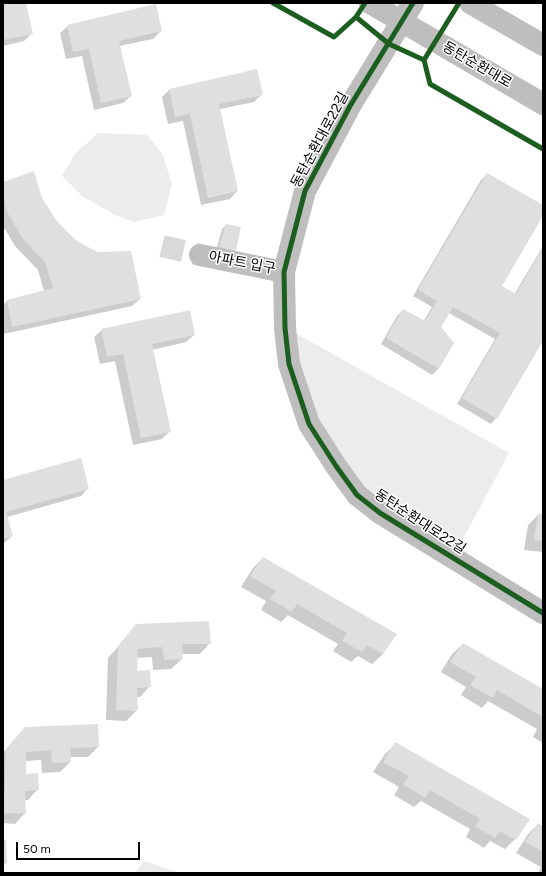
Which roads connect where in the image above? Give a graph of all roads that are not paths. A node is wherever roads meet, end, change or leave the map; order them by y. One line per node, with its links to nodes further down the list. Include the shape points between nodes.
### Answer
1 (370, 3): 4 (street, 동탄순환대로)
2 (413, 3): 4 (street, 동탄순환대로22길)
3 (470, 3): 5 (street)
4 (403, 22): 6 (street, 동탄순환대로); 8 (street, 동탄순환대로22길, via 350,106 305,191)
5 (543, 45)
6 (543, 104)
7 (200, 255): 8 (street, 아파트 입구)
8 (284, 272): 9 (street, 동탄순환대로22길, via 285,328 289,364 309,424 357,496 380,513)
9 (543, 613)

